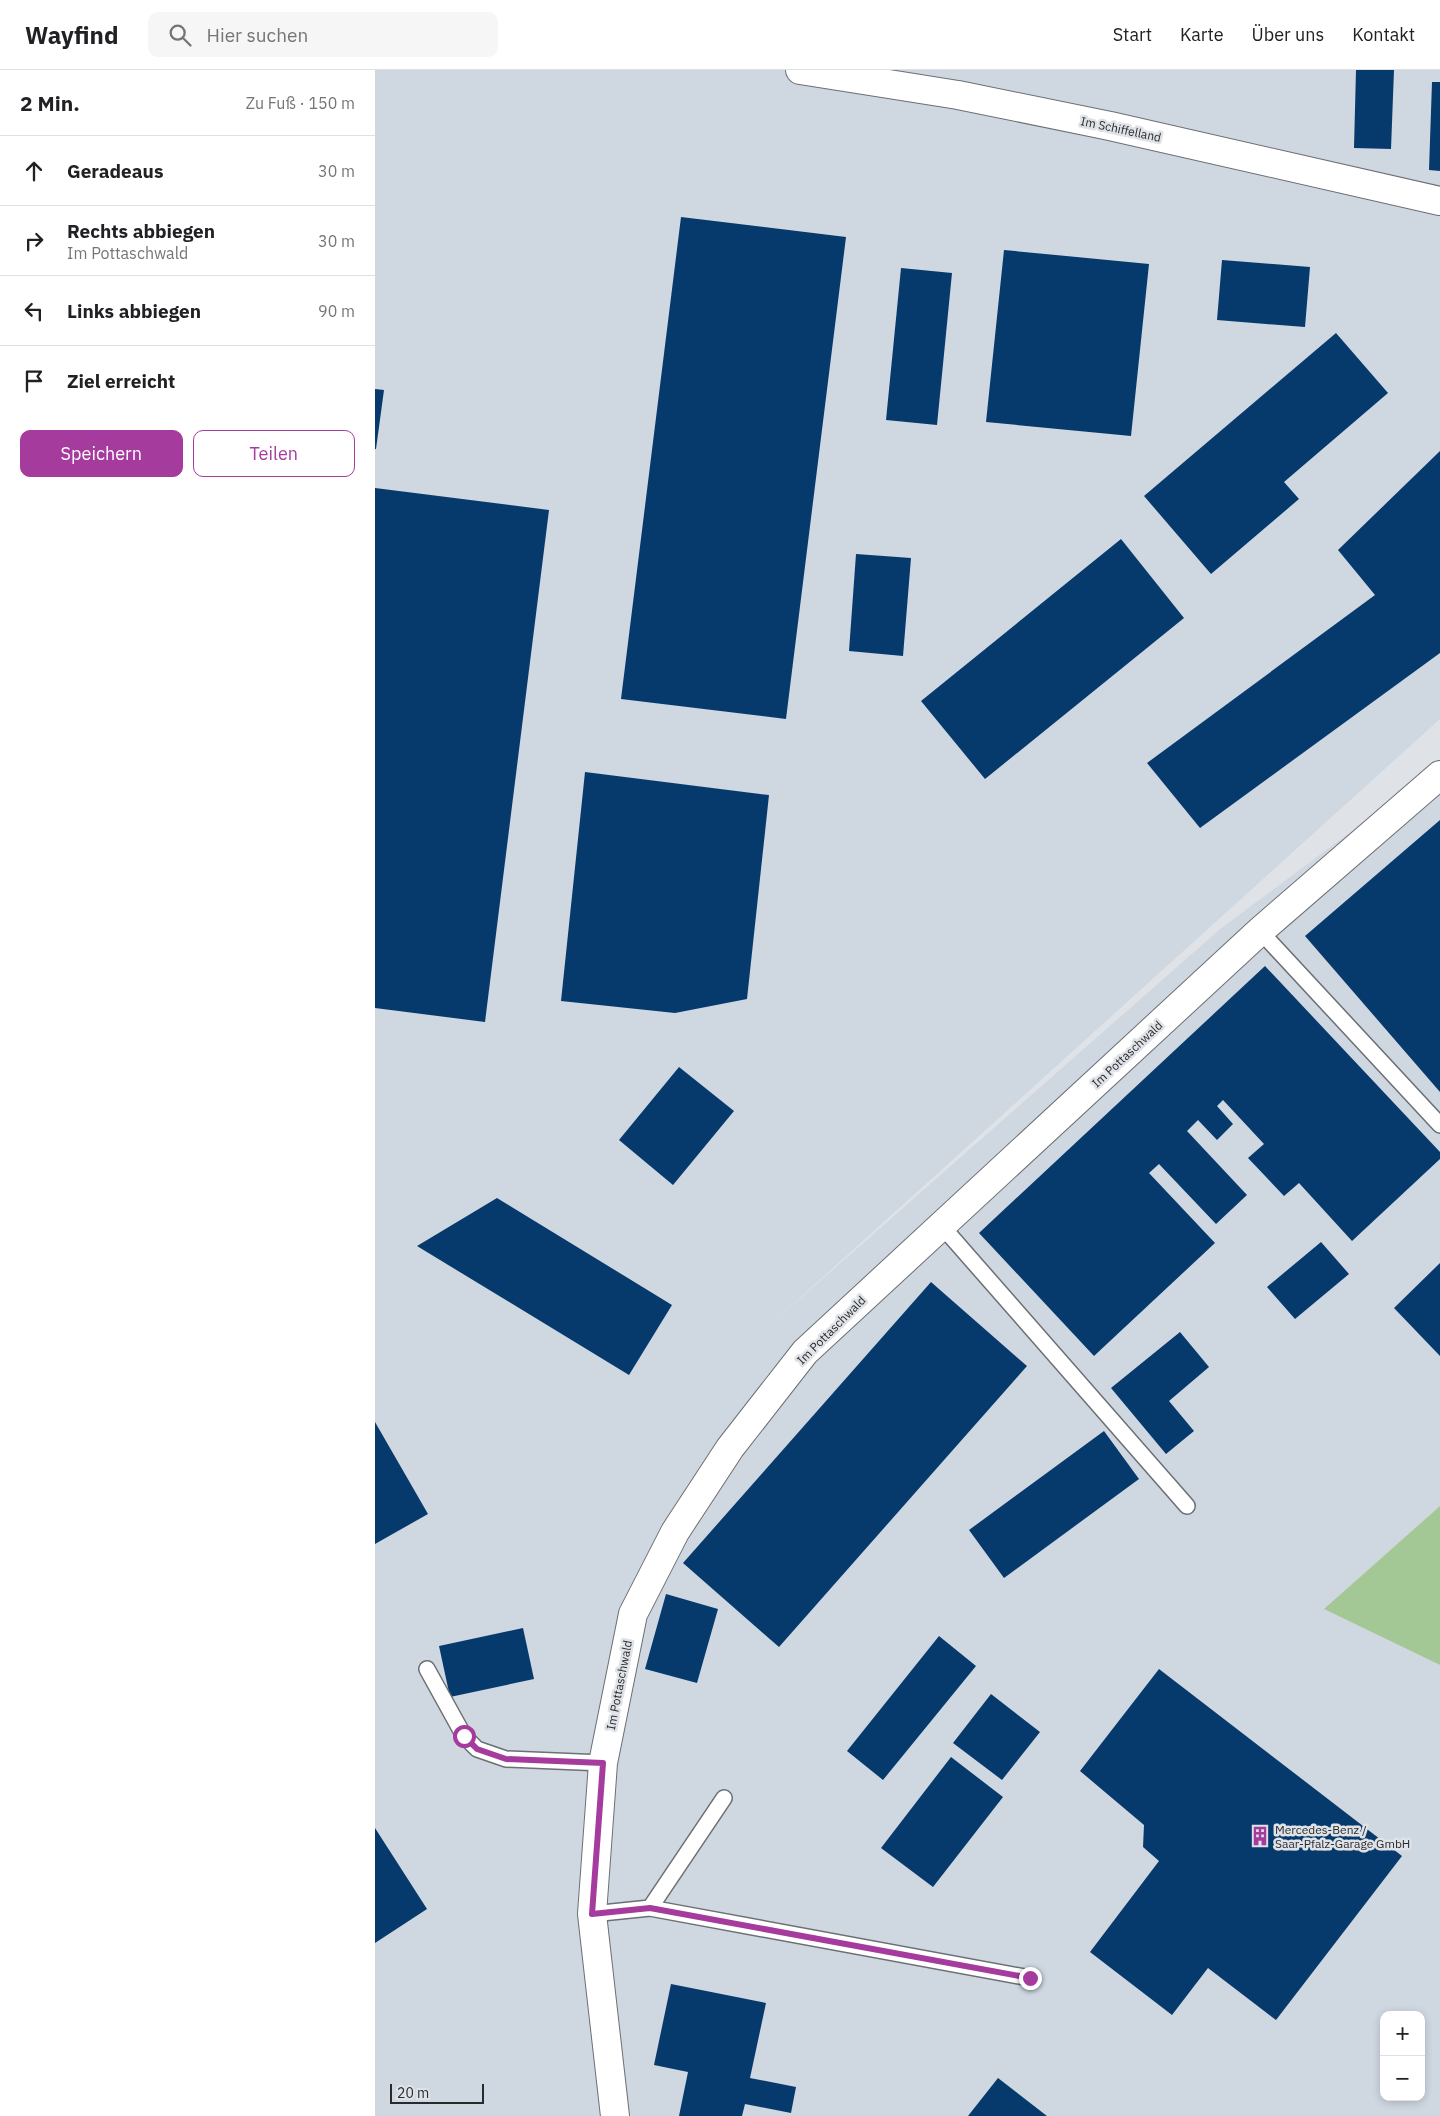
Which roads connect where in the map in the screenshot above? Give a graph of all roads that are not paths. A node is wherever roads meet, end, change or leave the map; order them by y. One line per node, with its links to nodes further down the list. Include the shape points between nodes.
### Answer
1 (800, 70): 2 (street, Im Schiffelland, via 958,95 1110,126)
2 (1440, 201)
3 (1440, 775): 4 (street, Im Pottaschwald)
4 (1260, 932): 5 (lane); 6 (street, Im Pottaschwald)
5 (1440, 1125)
6 (941, 1225): 7 (lane); 9 (street, Im Pottaschwald, via 805,1352 730,1448 675,1532 633,1614)
7 (1187, 1506)
8 (427, 1669): 9 (lane, via 464,1736 477,1749 506,1759)
9 (603, 1763): 12 (street, Im Pottaschwald)
10 (724, 1798): 11 (lane)
11 (650, 1908): 12 (lane); 13 (lane)
12 (592, 1914): 14 (street, Im Pottaschwald)
13 (1030, 1978)
14 (615, 2116)

